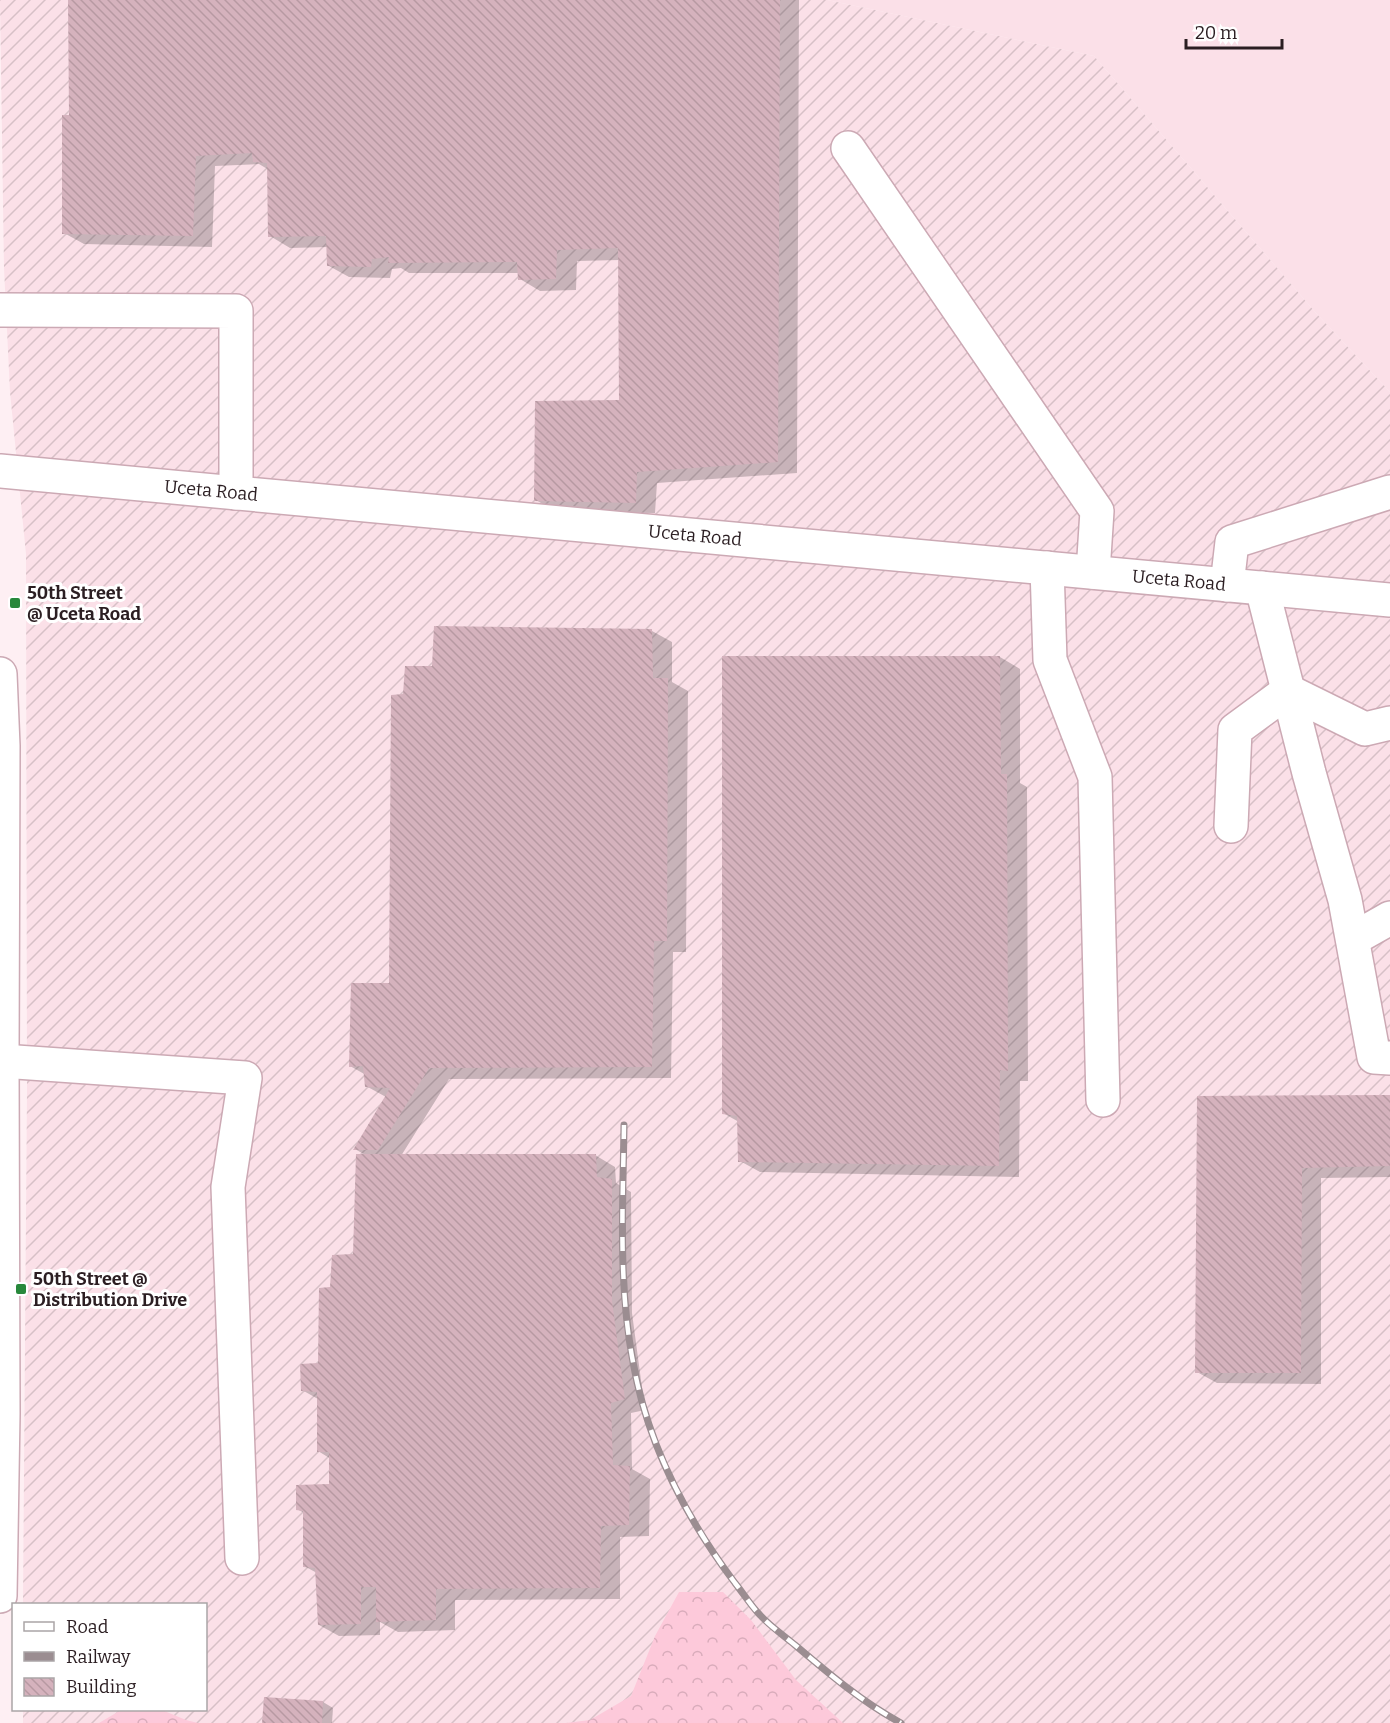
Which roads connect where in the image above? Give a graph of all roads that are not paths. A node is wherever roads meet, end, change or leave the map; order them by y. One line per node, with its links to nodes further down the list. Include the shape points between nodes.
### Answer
1 (848, 148): 7 (street, via 1096,511)
2 (0, 310): 4 (street, via 236,311)
3 (0, 471): 4 (street, Uceta Road)
4 (236, 492): 6 (street, Uceta Road)
5 (1390, 492): 8 (street, via 1232,542)
6 (1047, 568): 7 (street, Uceta Road); 19 (street, via 1050,660 1095,777)
7 (1093, 572): 8 (street, Uceta Road)
8 (1227, 585): 9 (street, Uceta Road)
9 (1262, 588): 10 (street, Uceta Road); 12 (street)
10 (1390, 600)
11 (0, 674): 18 (street)
12 (1288, 691): 13 (street, via 1365,729); 14 (street, via 1235,730); 16 (street)
13 (1390, 723)
14 (1231, 826)
15 (1390, 918): 16 (street)
16 (1353, 939): 17 (street, via 1374,1057)
17 (1390, 1058)
18 (1, 1060): 20 (street, via 245,1077 228,1186); 21 (street)
19 (1103, 1100)
20 (242, 1558)
21 (0, 1596)

